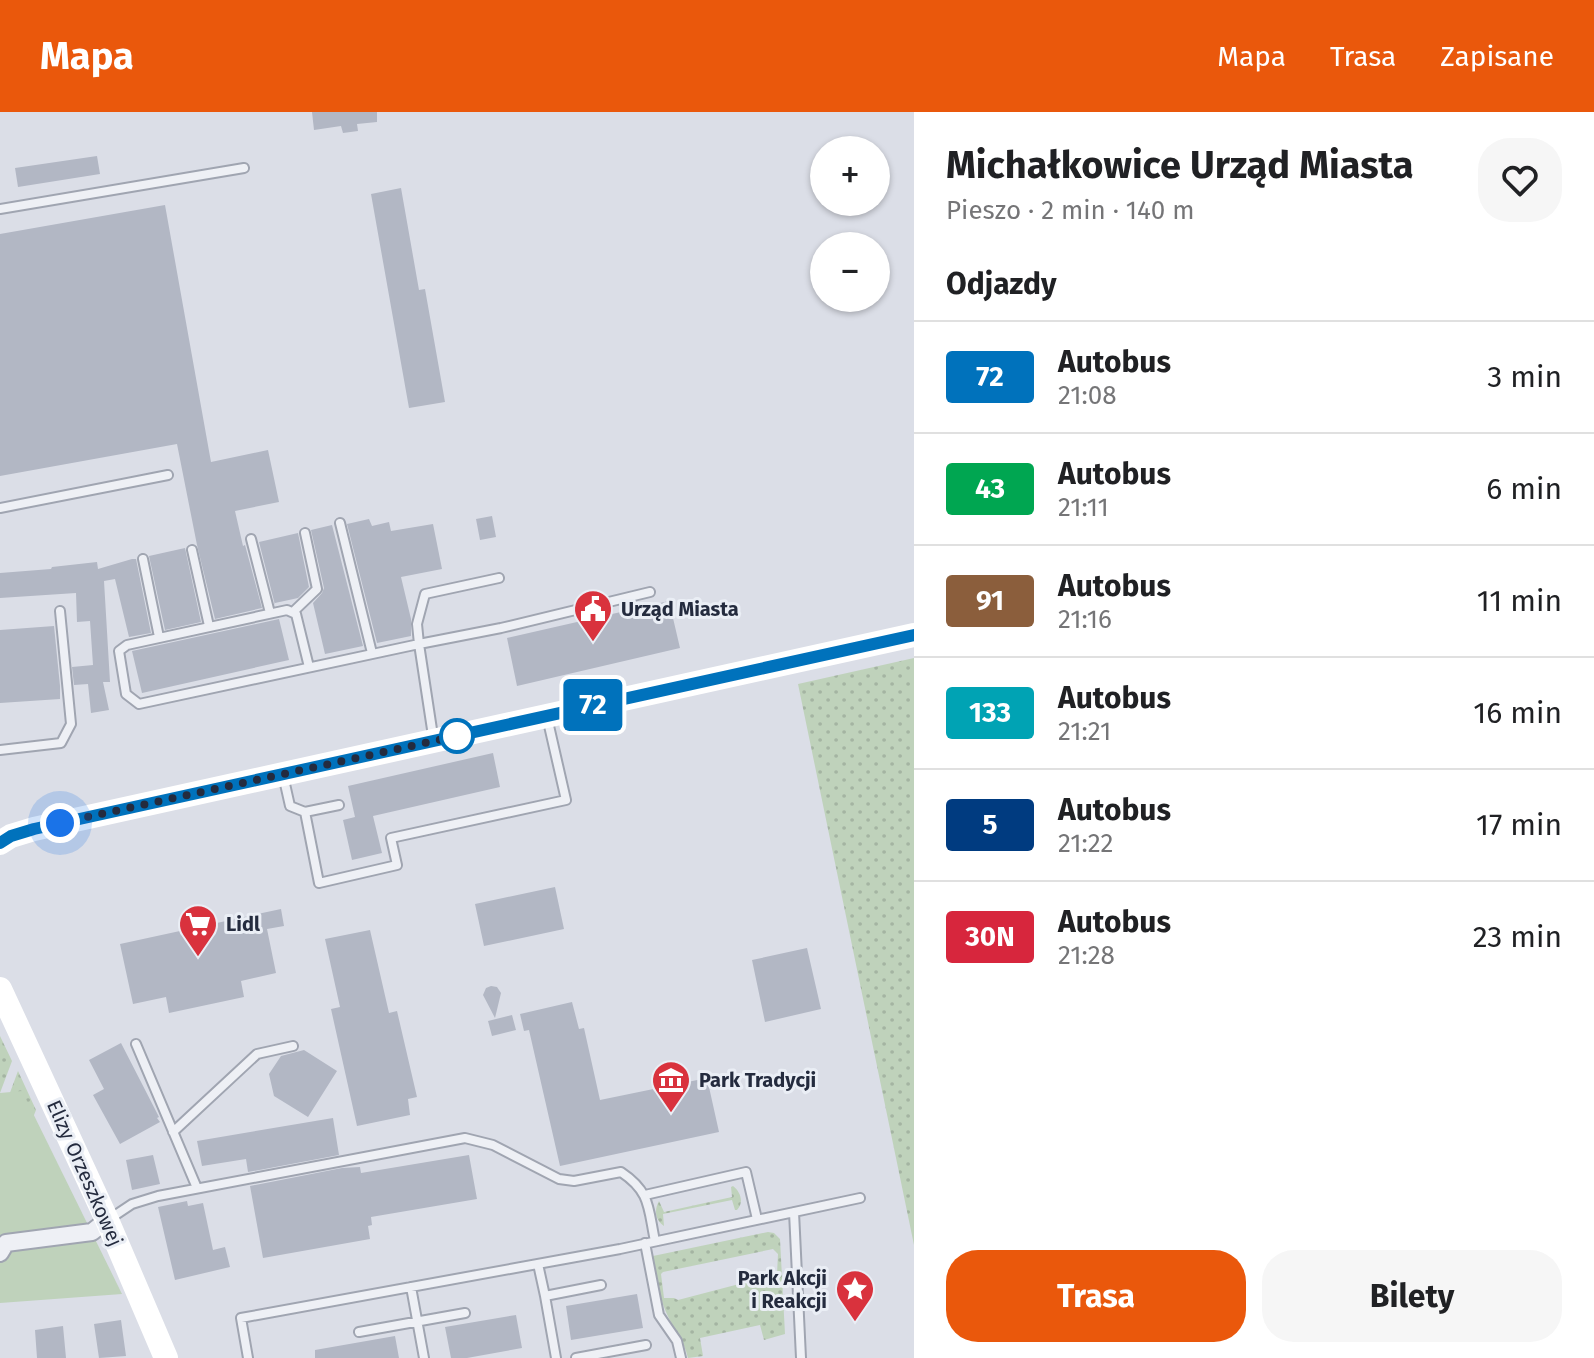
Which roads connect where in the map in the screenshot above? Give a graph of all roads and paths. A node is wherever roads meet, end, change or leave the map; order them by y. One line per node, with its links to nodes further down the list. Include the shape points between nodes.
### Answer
1 (244, 168): 2 (lane)
2 (0, 209)
3 (168, 475): 4 (lane)
4 (0, 508)
5 (340, 523): 19 (lane)
6 (305, 533): 13 (lane, via 317,589)
7 (251, 539): 14 (lane)
8 (192, 550): 15 (lane)
9 (143, 559): 17 (lane)
10 (499, 578): 18 (lane, via 425,594 417,624)
11 (650, 592): 18 (lane)
12 (60, 611): 23 (lane, via 71,724 61,743)
13 (293, 612): 14 (lane); 20 (lane)
14 (270, 613): 15 (lane)
15 (209, 626): 17 (lane)
16 (914, 635): 21 (street)
17 (159, 637): 20 (lane, via 119,651 126,694 139,704)
18 (419, 644): 19 (lane); 22 (lane)
19 (372, 653): 20 (lane)
20 (309, 667)
21 (546, 716): 22 (street); 26 (lane, via 566,800 391,838 397,865 319,883)
22 (433, 741): 24 (street)
23 (0, 750)
24 (283, 774): 26 (lane, via 290,806); 27 (street, via 34,829)
25 (339, 805): 26 (lane)
26 (305, 812)
27 (0, 843)
28 (0, 989): 37 (street, Elizy Orzeszkowej)
29 (136, 1044): 31 (lane)
30 (293, 1046): 31 (lane, via 257,1054)
31 (173, 1132): 32 (lane)
32 (197, 1188): 33 (lane, via 465,1138 493,1145 559,1179 621,1172); 37 (lane, via 132,1204)
33 (645, 1195): 36 (lane, via 746,1172); 38 (lane)
34 (860, 1198): 35 (lane)
35 (794, 1212): 36 (lane); 55 (lane)
36 (757, 1219): 38 (lane)
37 (107, 1220): 40 (street, via 92,1232); 49 (street, Elizy Orzeszkowej)
38 (655, 1241): 39 (lane)
39 (645, 1243): 41 (lane); 54 (lane, via 659,1315 677,1341)
40 (3, 1248)
41 (538, 1264): 43 (lane); 44 (lane)
42 (601, 1285): 44 (lane)
43 (411, 1287): 46 (lane); 50 (lane, via 241,1318)
44 (545, 1296): 52 (lane)
45 (465, 1313): 46 (lane)
46 (418, 1322): 47 (lane); 51 (lane)
47 (359, 1332)
48 (646, 1345): 53 (lane)
49 (166, 1358)
50 (248, 1358)
51 (424, 1358)
52 (556, 1358)
53 (576, 1358)
54 (681, 1358)
55 (801, 1358)

